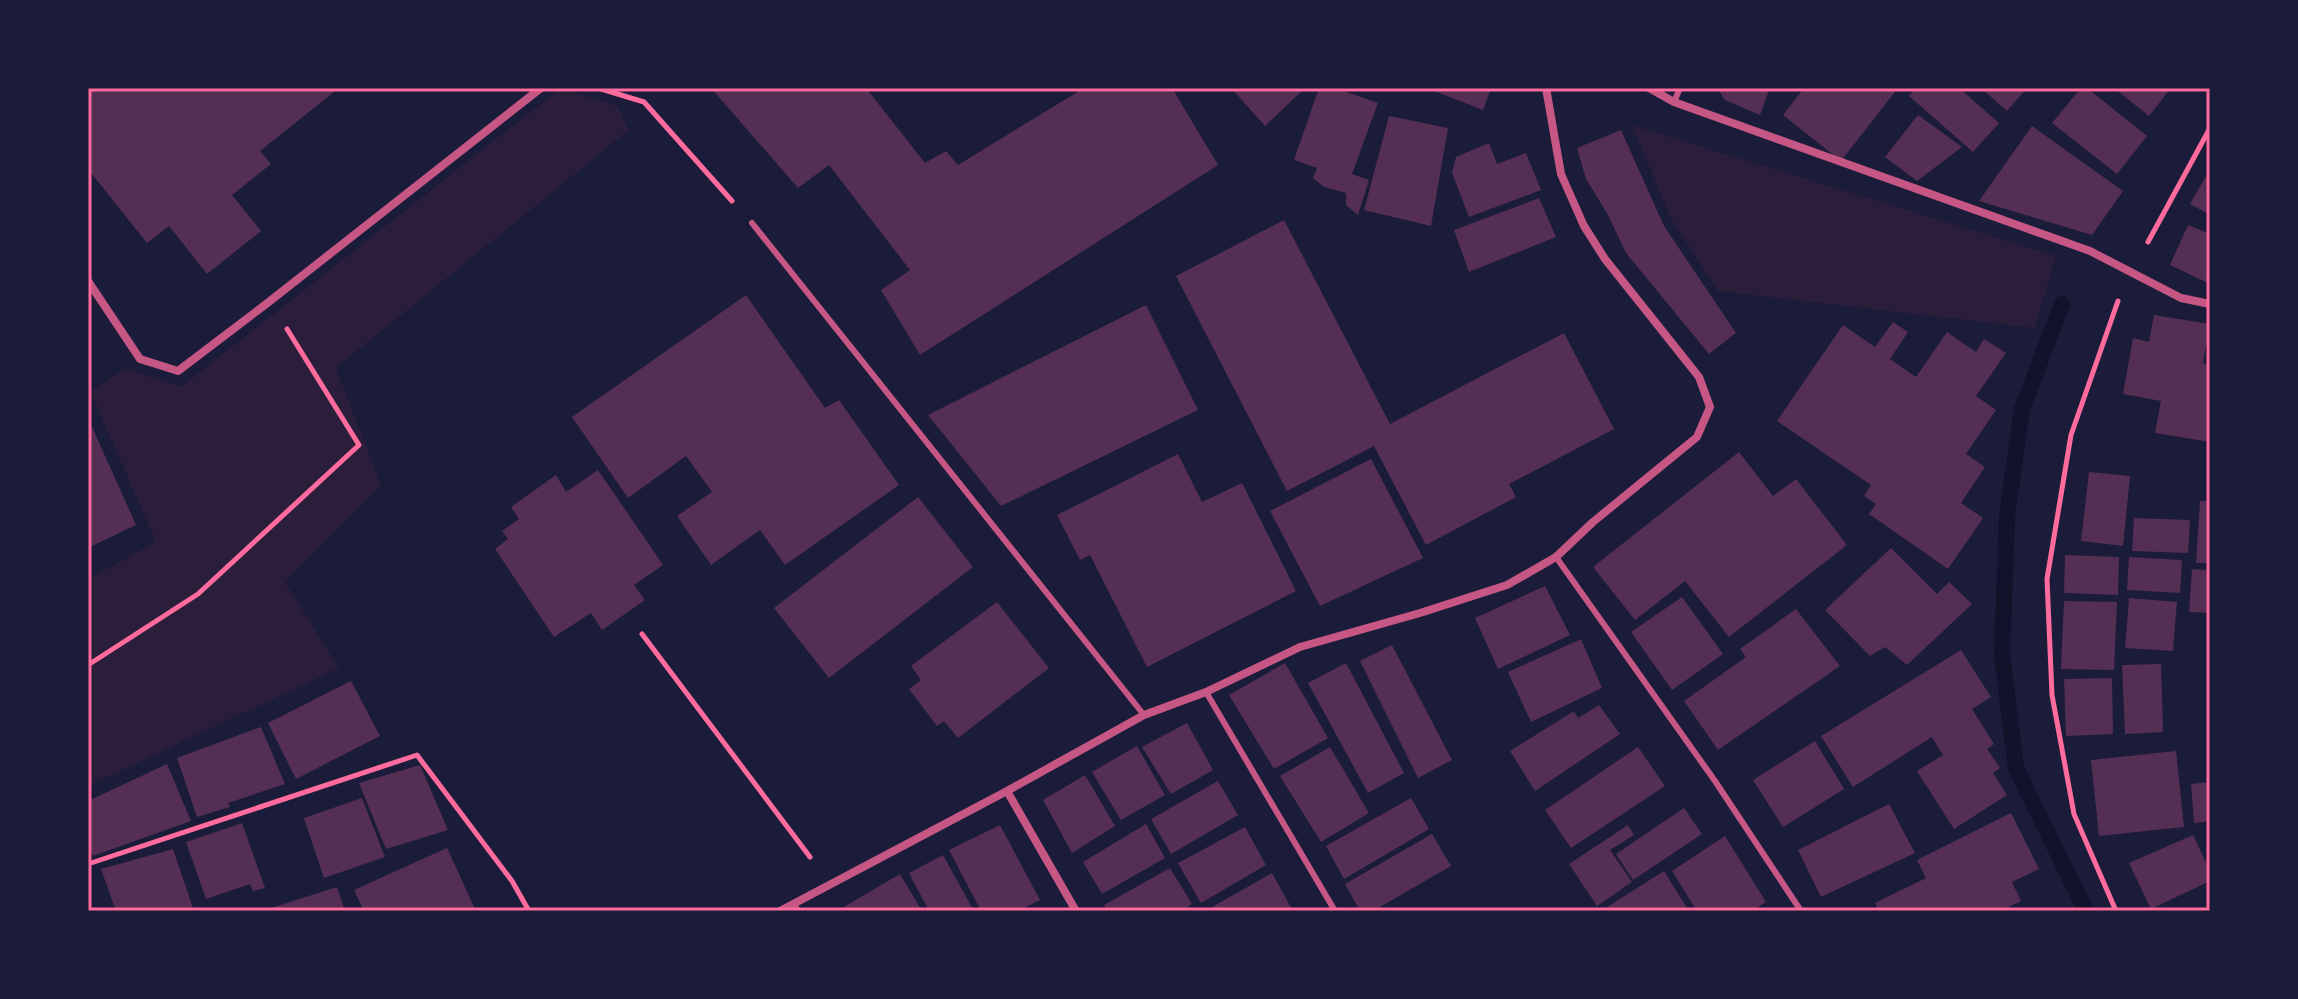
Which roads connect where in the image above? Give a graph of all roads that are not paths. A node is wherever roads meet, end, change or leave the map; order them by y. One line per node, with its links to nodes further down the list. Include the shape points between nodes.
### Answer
1 (541, 88): 7 (street, via 178,371 140,359)
2 (1546, 88): 9 (street, via 1561,174 1584,226 1699,377 1710,407 1697,437)
3 (1649, 88): 5 (street)
4 (1680, 88): 5 (lane)
5 (1674, 102): 8 (street, via 2090,251 2181,298)
6 (752, 223): 11 (lane)
7 (88, 281)
8 (2210, 304)
9 (1556, 557): 10 (street, via 1507,585 1300,647); 17 (lane)
10 (1206, 692): 11 (street); 16 (lane)
11 (1144, 715): 12 (street)
12 (1007, 791): 13 (street); 15 (street)
13 (796, 908): 14 (street)
14 (780, 911)
15 (1076, 911)
16 (1335, 911)
17 (1801, 911)

